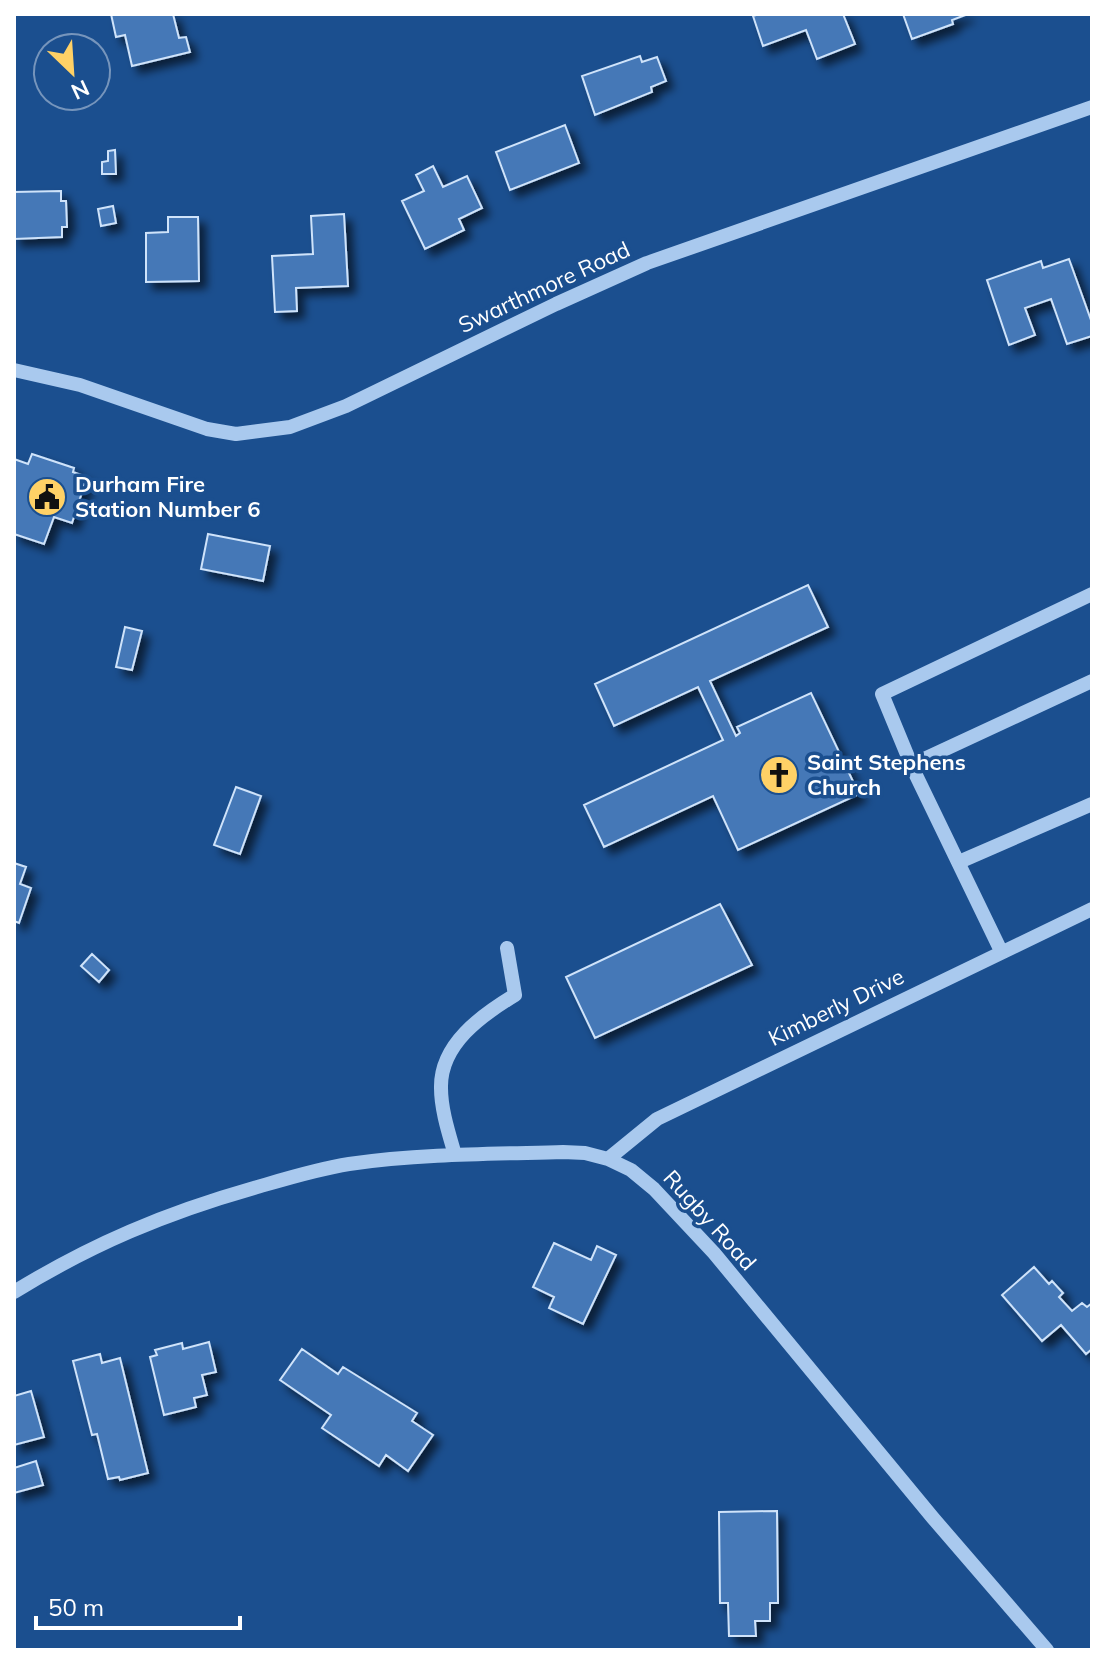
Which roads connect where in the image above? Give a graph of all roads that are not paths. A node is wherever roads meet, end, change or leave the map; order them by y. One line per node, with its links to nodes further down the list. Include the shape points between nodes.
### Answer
1 (1092, 107): 2 (street, Swarthmore Road, via 647,263 346,406 290,427 236,434 207,429 80,385)
2 (14, 370)
3 (1092, 594): 5 (street, via 882,694)
4 (1092, 681): 5 (street)
5 (911, 765): 7 (street)
6 (1092, 804): 7 (street)
7 (959, 862): 10 (street)
8 (1092, 909): 10 (street, Kimberly Drive)
9 (507, 948): 11 (street, via 515,995 482,1014 450,1050 441,1086)
10 (1001, 951): 12 (street, Kimberly Drive, via 657,1119)
11 (455, 1155): 12 (street, Rugby Road, via 563,1152); 13 (street, Rugby Road, via 349,1164 191,1206 94,1247)
12 (608, 1159): 14 (street, Rugby Road, via 654,1189 714,1253)
13 (14, 1292)
14 (1047, 1650)

